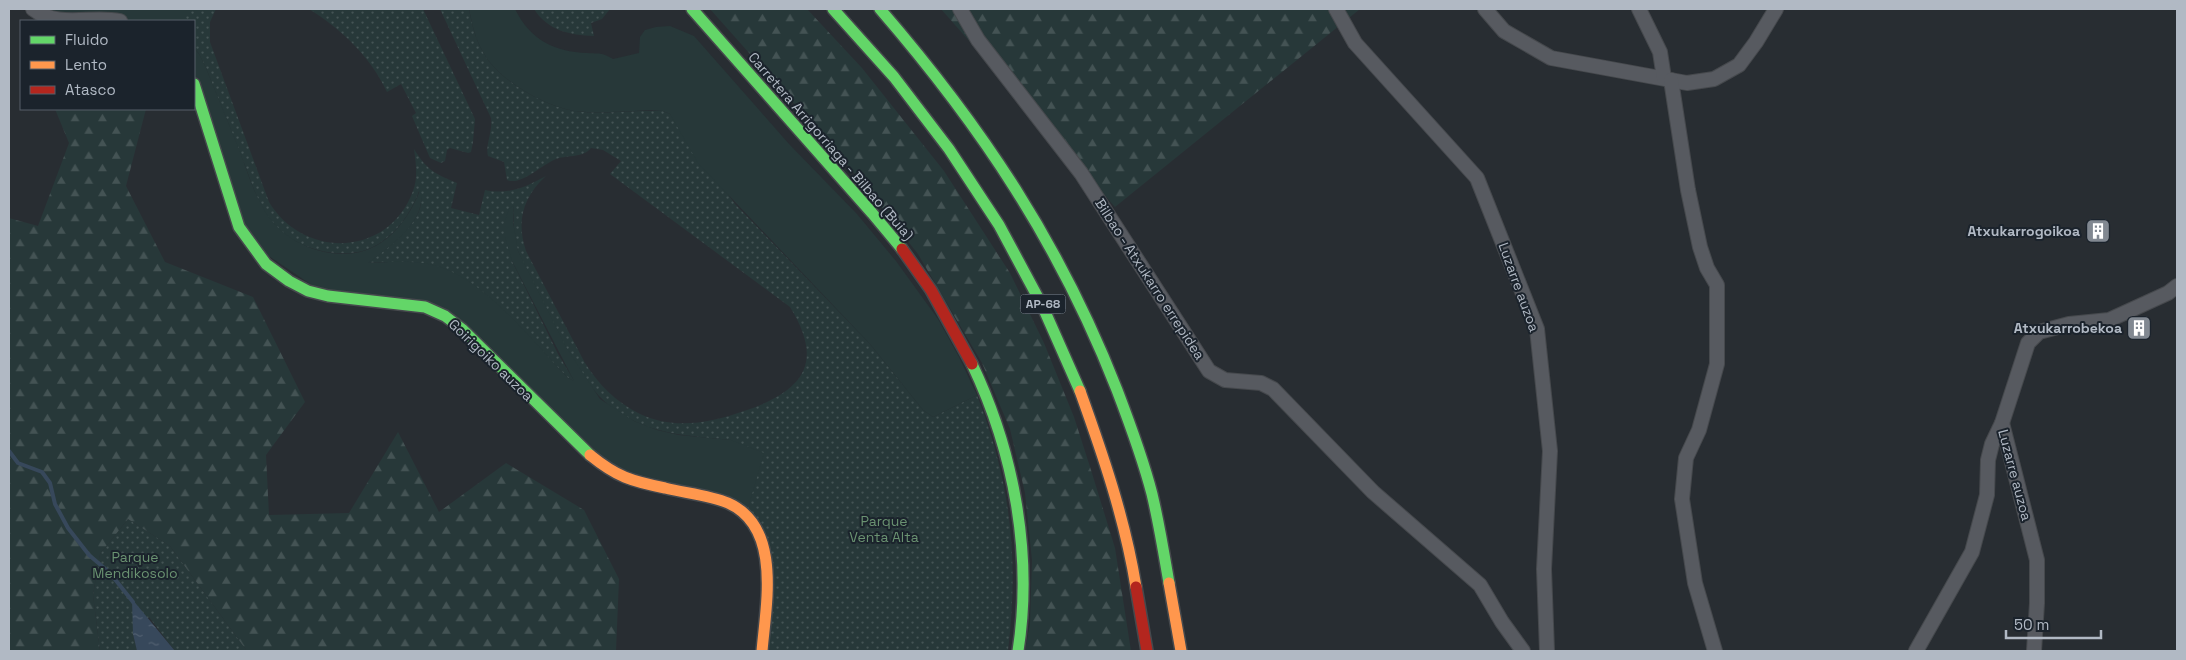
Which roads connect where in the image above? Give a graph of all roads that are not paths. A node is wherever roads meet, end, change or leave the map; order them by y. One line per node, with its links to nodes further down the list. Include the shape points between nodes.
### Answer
1 (33, 9): 10 (street)
2 (692, 9): 16 (main road, Carretera Arrigorriaga - Bilbao (Buia), via 880,222 944,310 965,347 983,384 1004,444 1017,498 1024,561 1023,626)
3 (833, 9): 17 (main road, AP-68, via 883,64 944,140 991,212 1047,312 1085,402 1118,500)
4 (880, 9): 18 (main road, AP-68, via 928,64 993,152 1034,216 1077,297 1117,390 1151,490)
5 (960, 9): 19 (street, Bilbao - Atxukarro errepidea, via 978,40 1081,172 1209,371 1225,380 1261,383 1273,389 1373,492 1480,585)
6 (1336, 9): 20 (street, Luzarre auzoa, via 1355,43 1477,178 1537,329 1550,451 1544,569)
7 (1485, 9): 11 (street, via 1504,31 1551,58)
8 (1639, 9): 11 (street, via 1660,52)
9 (1776, 9): 11 (street, via 1738,65 1714,78 1687,83)
10 (59, 20)
11 (1667, 79): 21 (street, via 1700,247 1717,285 1717,364 1699,430 1686,458 1682,499 1695,583)
12 (195, 87): 15 (main road, Goirigoiko auzoa, via 239,227 266,264 308,292 411,304 445,316 462,329 582,450 609,471 628,480 726,502 751,520 764,547 766,583)
13 (2177, 286): 14 (street, via 2109,320 2068,324 2039,332 2028,342)
14 (2002, 423): 22 (street, Luzarre auzoa, via 1988,460 1987,495 1972,552); 23 (street, Luzarre auzoa, via 2037,560)
15 (762, 651)
16 (1018, 651)
17 (1147, 651)
18 (1181, 651)
19 (1523, 651)
20 (1547, 651)
21 (1715, 651)
22 (1916, 651)
23 (2034, 651)

